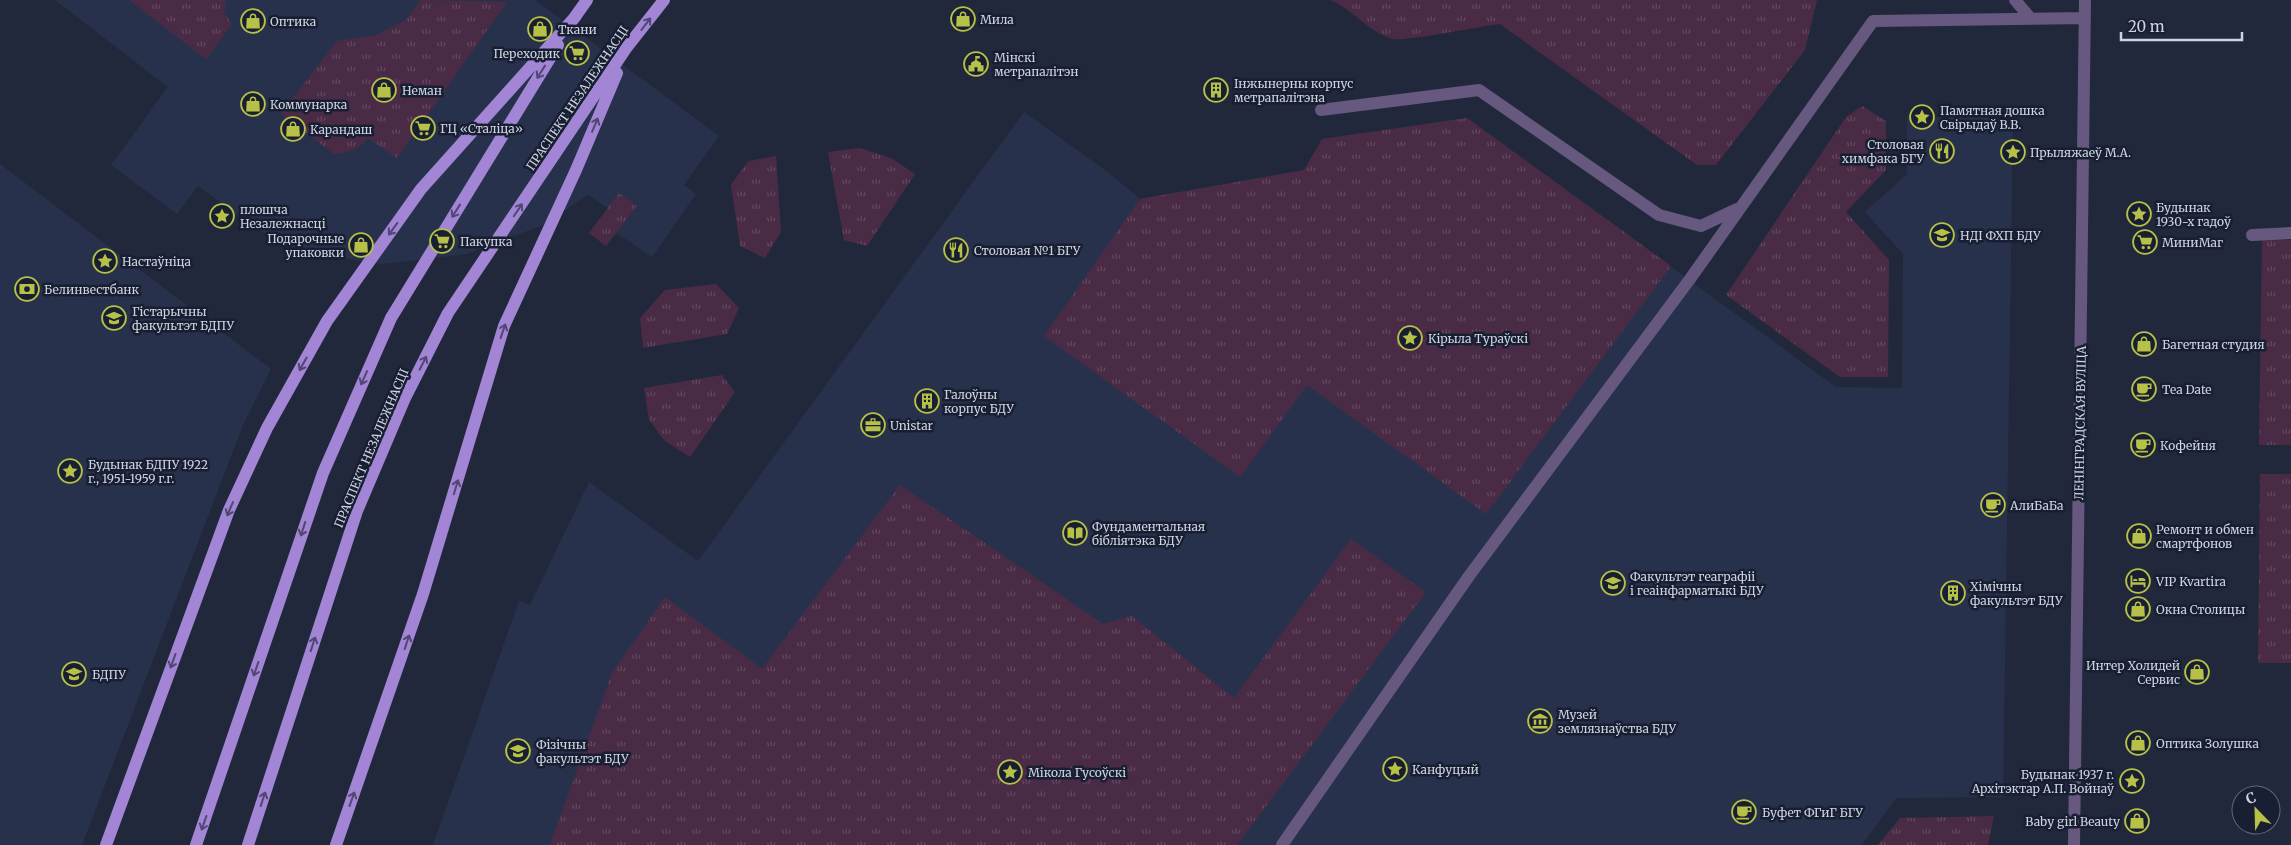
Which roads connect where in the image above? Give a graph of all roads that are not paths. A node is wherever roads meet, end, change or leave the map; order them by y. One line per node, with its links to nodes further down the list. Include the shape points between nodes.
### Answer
1 (587, 0): 5 (main road)
2 (664, 0): 8 (main road, ПРАСПЕКТ НЕЗАЛЕЖНАСЦІ, one-way to 2)
3 (2015, 0): 7 (street)
4 (2085, 0): 6 (street, ЛЕНІНГРАДСКАЯ ВУЛІЦА)
5 (576, 16): 13 (main road, one-way to 13, via 390,318 318,489); 14 (main road, one-way to 14, via 422,189 326,321 266,428 228,510)
6 (2085, 18): 7 (street); 18 (street, ЛЕНІНГРАДСКАЯ ВУЛІЦА)
7 (2031, 19): 10 (street, via 1873,21)
8 (627, 47): 15 (main road, ПРАСПЕКТ НЕЗАЛЕЖНАСЦІ, one-way to 8, via 357,511 404,398 448,313); 16 (main road, one-way to 8, via 423,594 504,326 576,170)
9 (1321, 110): 10 (street, via 1480,90 1659,216 1701,226)
10 (1739, 208): 17 (street, via 1690,280 1469,576)
11 (2291, 234): 12 (street)
12 (2252, 235)
13 (196, 844)
14 (106, 845)
15 (248, 845)
16 (336, 845)
17 (1282, 845)
18 (2074, 845)

